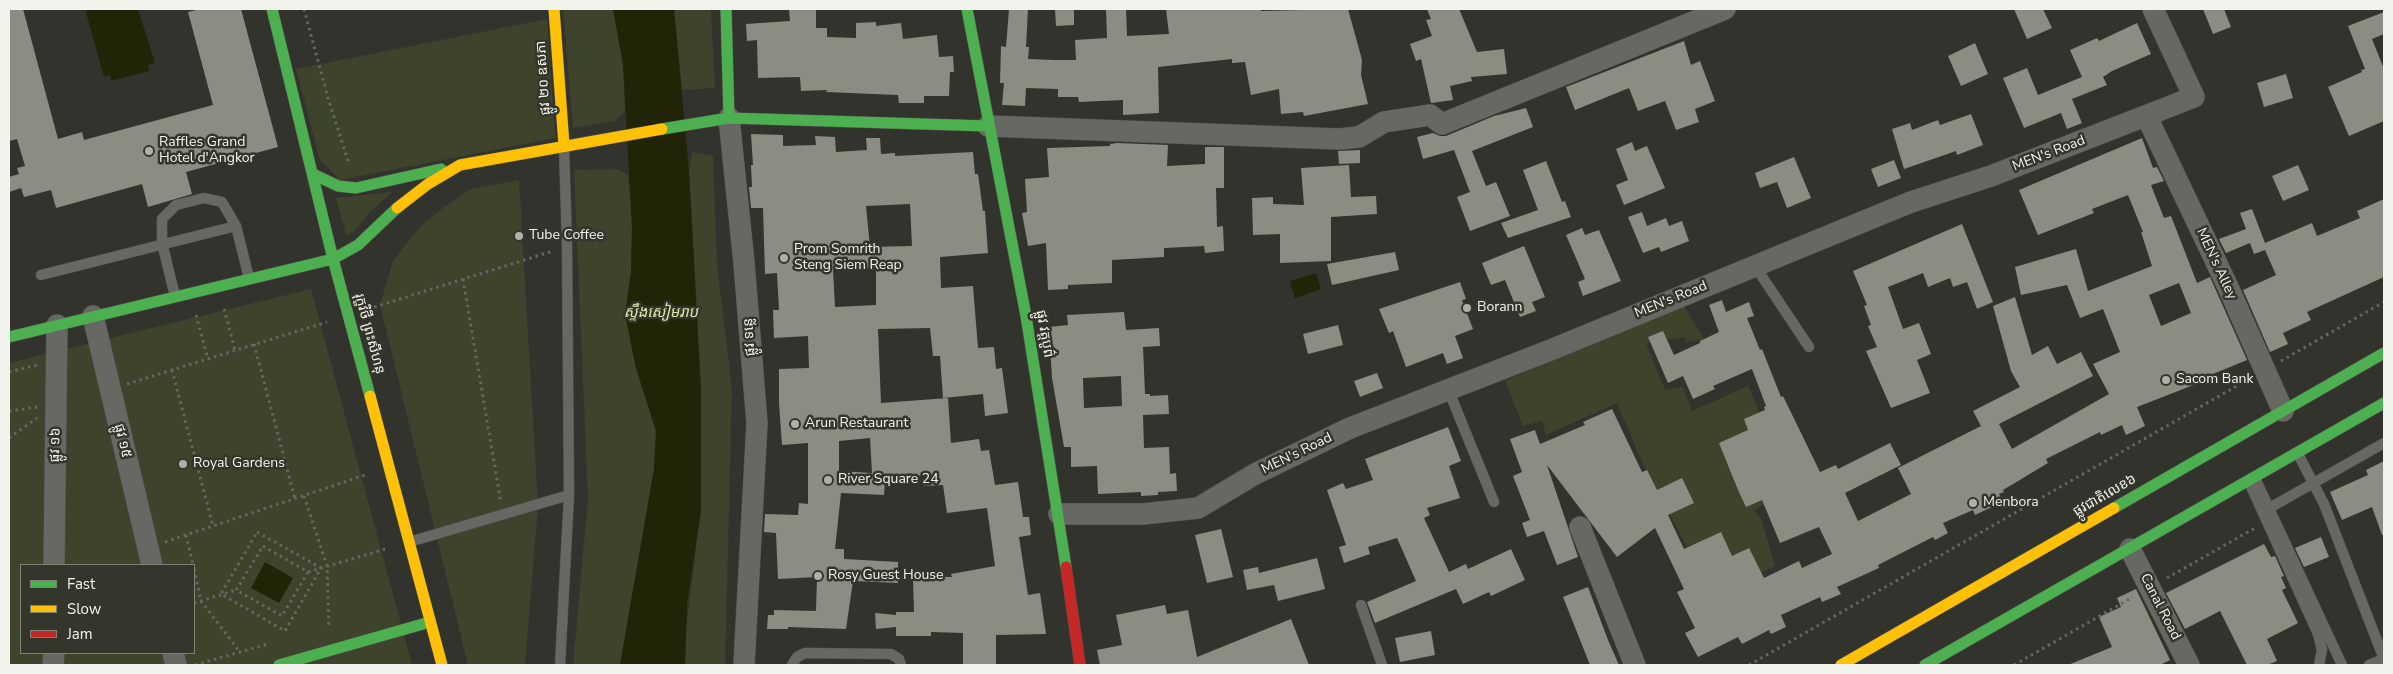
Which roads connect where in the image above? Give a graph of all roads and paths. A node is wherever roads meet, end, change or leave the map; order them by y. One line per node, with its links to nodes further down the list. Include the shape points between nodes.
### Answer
1 (272, 9): 13 (main road, រុក្ខវិថី ព្រះសីហនុ)
2 (304, 9): 14 (path)
3 (554, 9): 11 (main road, ផ្លូវ ២០ ឧសភា)
4 (726, 9): 9 (main road, ផ្លូវ ទន្លេ)
5 (968, 9): 10 (main road, ផ្លូវ វត្តបូព៌)
6 (1725, 9): 10 (street, via 1442,124 1430,115 1384,122 1359,137 1339,139)
7 (2153, 9): 8 (street, MEN's Road, via 2194,97)
8 (2147, 117): 18 (street, MEN's Road, via 1991,176 1911,202); 35 (street, MEN's Alley)
9 (729, 118): 10 (main road); 11 (main road); 79 (street, ផ្លូវ ទន្លេ, via 756,424)
10 (988, 126): 52 (main road, ផ្លូវ វត្តបូព៌, via 1026,316)
11 (564, 145): 12 (main road); 47 (lane)
12 (460, 165): 14 (main road); 17 (main road, via 428,184 358,245)
13 (313, 174): 14 (main road, via 338,186); 17 (main road, រុក្ខវិថី ព្រះសីហនុ)
14 (356, 188)
15 (236, 226): 16 (lane); 16 (lane, via 222,202 204,198 176,205 162,219); 20 (lane)
16 (162, 243): 19 (lane); 24 (lane)
17 (333, 259): 20 (main road); 44 (main road, រុក្ខវិថី ព្រះសីហនុ)
18 (1756, 266): 30 (lane); 36 (street, MEN's Road)
19 (41, 275)
20 (249, 279): 22 (main road)
21 (463, 279): 53 (path)
22 (218, 286): 23 (main road); 31 (path)
23 (190, 293): 24 (main road); 33 (path)
24 (175, 297): 26 (main road)
25 (2384, 302): 35 (path)
26 (93, 316): 27 (main road); 59 (street, ផ្លូវ ១៥)
27 (57, 325): 28 (main road); 38 (street, ផ្លូវ ១៦)
28 (9, 337)
29 (254, 344): 49 (path)
30 (1809, 347)
31 (235, 350)
32 (2384, 354): 40 (main road, ផ្លូវជាតិលេខ៦)
33 (208, 359)
34 (172, 370): 54 (path)
35 (2265, 370): 40 (street, MEN's Alley); 85 (path)
36 (1448, 388): 50 (lane); 52 (street, MEN's Road, via 1350,428 1255,474 1198,508 1143,514)
37 (2384, 403): 43 (main road)
38 (56, 405): 39 (path); 41 (path); 60 (street, ផ្លូវ ១៦)
39 (9, 411)
40 (2283, 412): 86 (main road, ផ្លូវជាតិលេខ៦)
41 (9, 438)
42 (2384, 443): 46 (lane)
43 (2298, 453): 45 (main road); 46 (lane)
44 (389, 467): 48 (path); 57 (main road, រុក្ខវិថី ព្រះសីហនុ)
45 (2252, 479): 51 (lane); 58 (main road)
46 (2313, 483): 51 (lane); 92 (lane, via 2384,658)
47 (569, 495): 53 (lane); 78 (lane)
48 (304, 496): 49 (path); 62 (path)
49 (295, 499): 54 (path)
50 (1494, 502)
51 (2266, 513): 66 (path); 90 (lane, via 2318,634 2322,650); 91 (lane)
52 (1059, 514): 82 (main road, ផ្លូវ វត្តបូព៌)
53 (503, 515): 57 (lane)
54 (213, 526): 56 (path)
55 (1580, 527): 84 (street)
56 (186, 535): 59 (path); 61 (path)
57 (409, 542): 62 (path); 73 (main road, រុក្ខវិថី ព្រះសីហនុ)
58 (2130, 549): 87 (main road); 89 (street, Canal Road)
59 (150, 557)
60 (54, 564)
61 (193, 564)
62 (327, 566): 63 (path); 74 (path)
63 (321, 568): 64 (path); 69 (path, via 257,532); 69 (path, via 285,631)
64 (308, 572): 67 (path, via 282,616); 67 (path, via 262,546)
65 (195, 574): 70 (path)
66 (2166, 579)
67 (236, 590): 69 (path)
68 (2141, 593): 88 (path)
69 (221, 594): 70 (path)
70 (201, 601): 71 (path); 75 (path)
71 (195, 603)
72 (1361, 605): 83 (lane)
73 (430, 622): 76 (main road); 77 (main road, រុក្ខវិថី ព្រះសីហនុ)
74 (329, 627)
75 (240, 652)
76 (279, 665)
77 (442, 665)
78 (560, 665)
79 (744, 665)
80 (792, 665): 81 (lane, via 796,657 805,653 891,654)
81 (901, 665)
82 (1080, 665)
83 (1382, 665)
84 (1635, 665)
85 (1749, 665)
86 (1841, 665)
87 (1925, 665)
88 (2014, 665)
89 (2189, 665)
90 (2318, 665)
91 (2342, 665)
92 (2369, 665)

